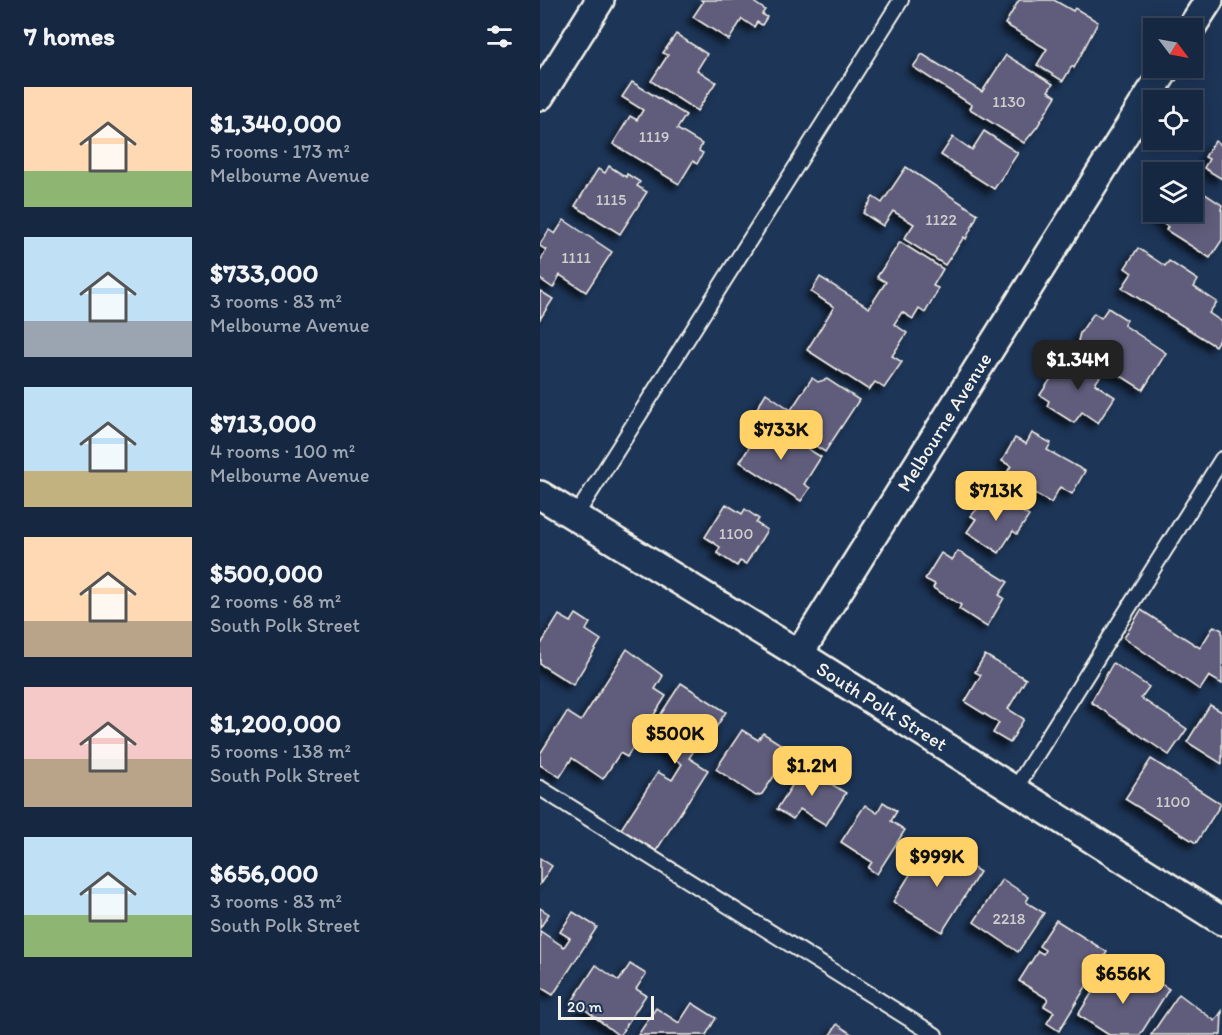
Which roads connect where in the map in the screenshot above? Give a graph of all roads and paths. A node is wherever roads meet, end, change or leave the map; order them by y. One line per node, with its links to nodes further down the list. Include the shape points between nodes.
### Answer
1 (600, 0): 6 (street)
2 (901, 0): 9 (lane)
3 (1209, 0): 4 (street)
4 (1197, 18)
5 (1160, 78): 10 (street, Melbourne Avenue)
6 (540, 96)
7 (1222, 459): 12 (lane)
8 (540, 495): 9 (street, South Polk Street)
9 (575, 517): 10 (street, South Polk Street)
10 (799, 654): 12 (street, South Polk Street)
11 (540, 789): 14 (lane)
12 (1015, 789): 13 (street, South Polk Street)
13 (1222, 921)
14 (934, 1035)

